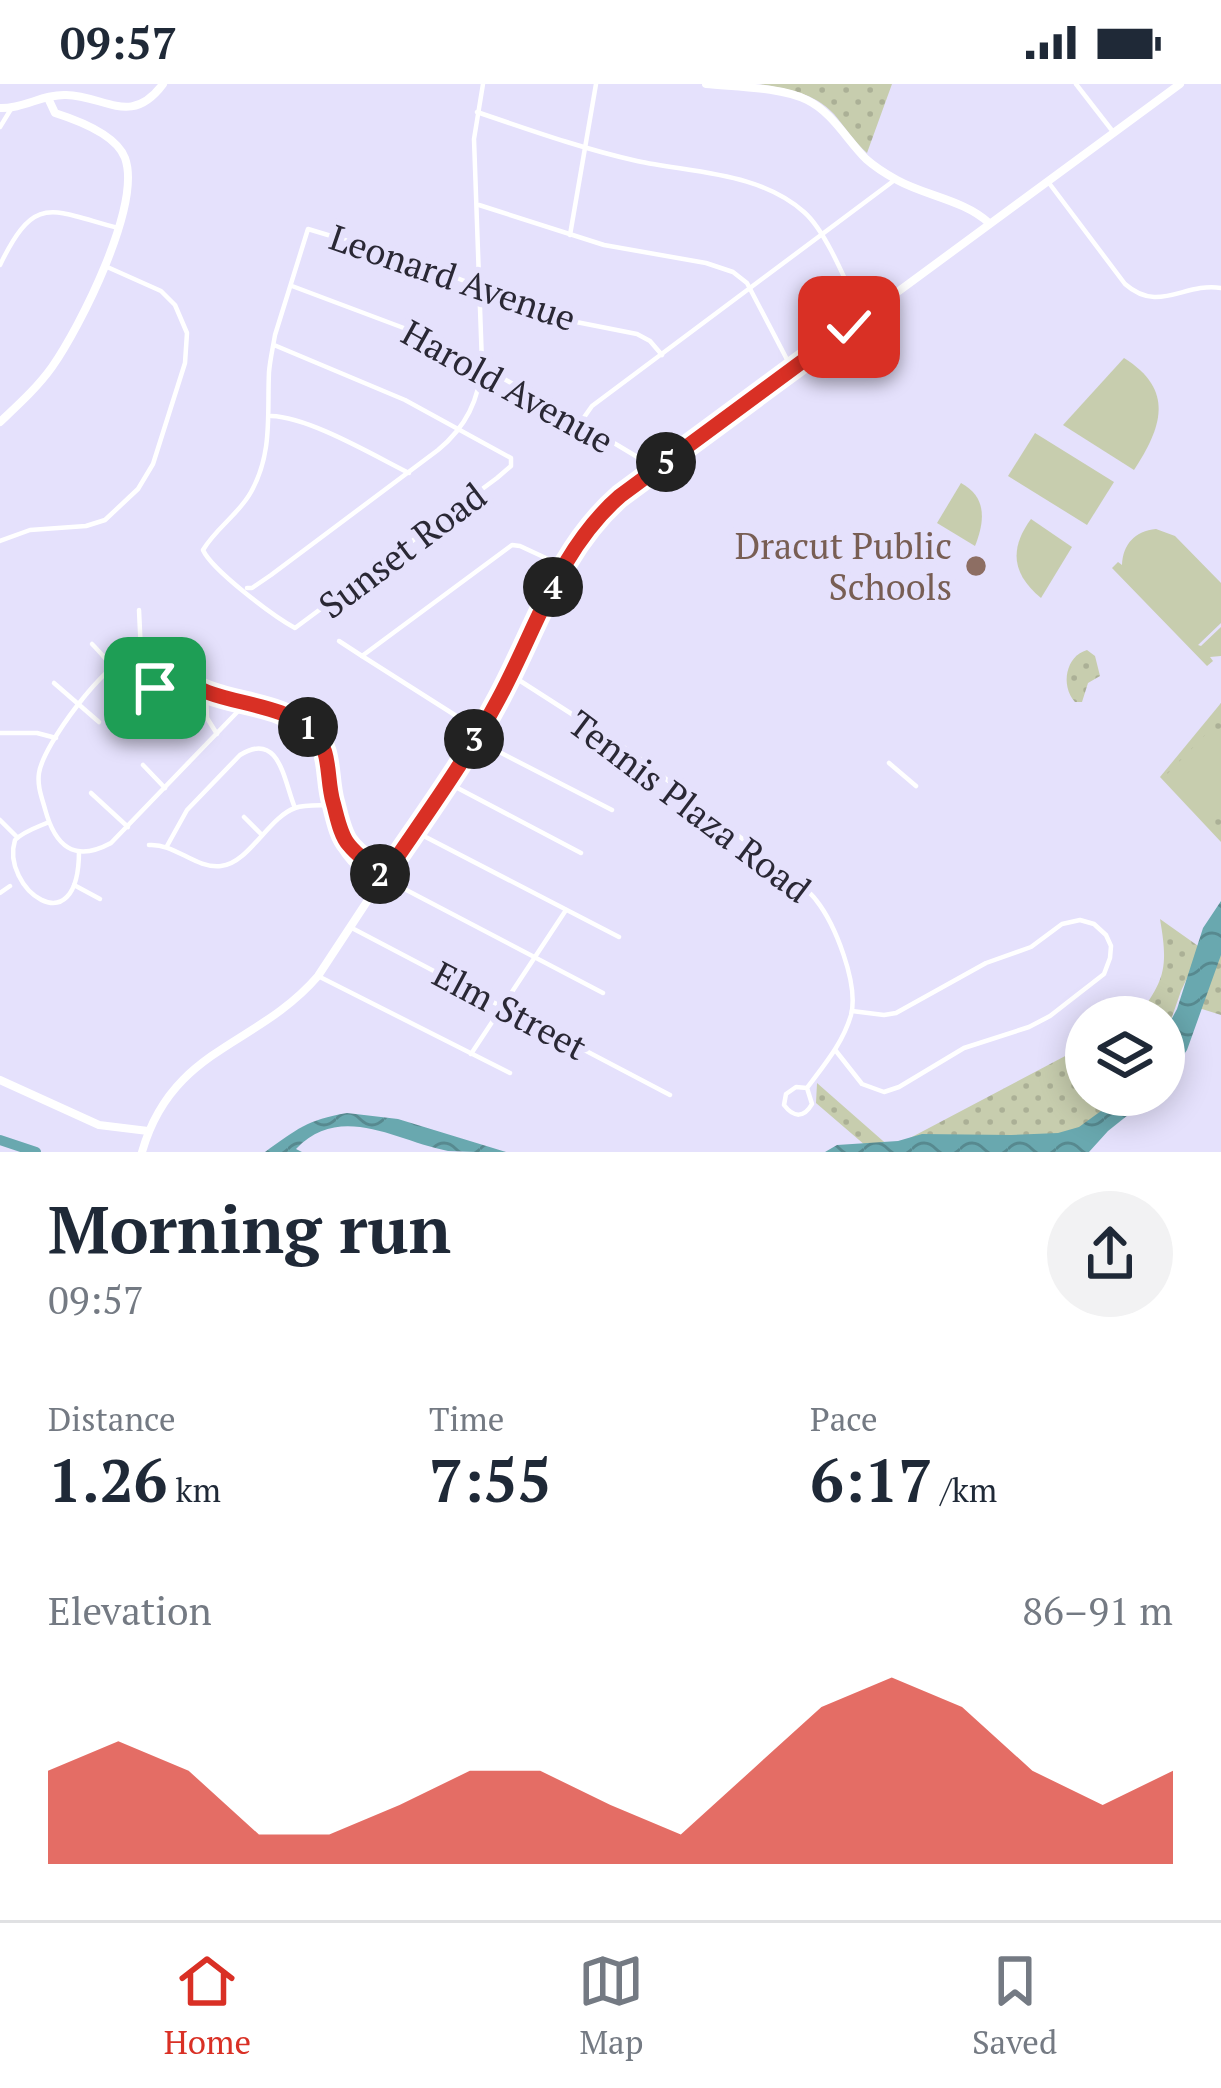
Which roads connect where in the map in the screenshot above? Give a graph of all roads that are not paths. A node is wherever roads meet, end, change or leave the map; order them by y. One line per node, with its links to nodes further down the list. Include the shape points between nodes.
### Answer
1 (163, 84): 7 (main road, via 131,107)
2 (483, 84): 9 (street)
3 (596, 84): 12 (street)
4 (706, 84): 13 (main road, via 808,100)
5 (1076, 84): 11 (street)
6 (1180, 84): 11 (main road)
7 (48, 98): 8 (main road); 17 (main road, via 55,113 122,152 127,189)
8 (5, 108): 10 (street)
9 (477, 112): 12 (street); 15 (street)
10 (0, 127)
11 (1114, 133): 14 (main road)
12 (585, 147): 18 (street); 19 (street, via 747,181 802,209)
13 (896, 179): 16 (main road); 19 (street)
14 (1048, 181): 16 (main road); 24 (street, via 1132,291 1160,298)
15 (477, 205): 18 (street); 23 (street)
16 (989, 223): 26 (main road)
17 (118, 228): 20 (street, via 36,213); 21 (main road)
18 (570, 235): 25 (street, via 706,263)
19 (822, 235): 25 (street); 26 (street)
20 (0, 266)
21 (105, 266): 32 (main road, via 54,365); 37 (street, via 160,290 184,323 185,363 153,464 105,520)
22 (290, 285): 23 (street, Leonard Avenue, via 308,229); 27 (street); 29 (street, Harold Avenue)
23 (479, 285): 28 (street, Leonard Avenue, via 561,319 637,334); 29 (street)
24 (1221, 288)
25 (750, 289): 28 (street); 30 (street)
26 (862, 317): 30 (main road)
27 (274, 344): 31 (street); 34 (street)
28 (662, 355): 33 (street)
29 (482, 364): 33 (street, Harold Avenue); 34 (street, via 480,390)
30 (792, 369): 36 (main road)
31 (270, 416): 35 (street); 39 (street, via 249,497 203,550)
32 (0, 422)
33 (580, 423): 36 (street, Harold Avenue)
34 (460, 429): 35 (street); 39 (street, Sunset Road, via 511,458 511,466 333,602 294,628)
35 (409, 472): 39 (street)
36 (653, 472): 38 (main road, via 602,512)
37 (0, 541)
38 (563, 566): 45 (street, via 512,545); 48 (main road)
39 (243, 589)
40 (139, 610): 44 (street)
41 (338, 641): 45 (street)
42 (92, 644): 46 (street)
43 (199, 652): 47 (street)
44 (141, 653): 46 (street); 47 (street)
45 (362, 656): 56 (street)
46 (114, 667): 47 (street, via 142,688 167,684); 51 (street)
47 (175, 673): 50 (street)
48 (512, 675): 56 (main road); 94 (street, Tennis Plaza Road, via 634,754 811,894 840,946)
49 (55, 682): 51 (street)
50 (206, 693): 52 (street); 55 (street)
51 (79, 704): 53 (street); 57 (street)
52 (245, 704): 55 (street); 64 (street, via 296,721 320,739)
53 (99, 722)
54 (0, 733): 57 (street)
55 (217, 734): 62 (street)
56 (477, 735): 60 (main road); 66 (street)
57 (56, 737): 69 (street, via 39,775)
58 (889, 763): 61 (street)
59 (143, 765): 62 (street)
60 (446, 782): 71 (main road); 77 (street)
61 (916, 786)
62 (165, 788): 70 (street)
63 (92, 793): 70 (street)
64 (333, 805): 65 (street); 80 (street, via 346,842); 80 (street, via 335,844 356,867)
65 (295, 808): 72 (street); 75 (street, via 276,757 250,749 187,810)
66 (612, 810)
67 (244, 817): 72 (street)
68 (0, 820): 73 (street)
69 (49, 823): 73 (street); 76 (street, via 57,840)
70 (128, 826): 76 (street, via 106,846)
71 (414, 831): 80 (main road); 87 (street)
72 (262, 836): 75 (street, via 224,866)
73 (18, 838): 78 (street)
74 (149, 844): 75 (street)
75 (167, 846)
76 (79, 851): 81 (street)
77 (581, 853)
78 (5, 860)
79 (6, 877): 82 (street)
80 (383, 878): 88 (main road); 90 (street)
81 (74, 884): 85 (street); 86 (street, via 53,902)
82 (10, 886): 83 (street); 84 (street)
83 (0, 893)
84 (17, 894)
85 (100, 899)
86 (27, 900)
87 (566, 910): 89 (street); 90 (street)
88 (350, 927): 91 (main road); 93 (street, Elm Street)
89 (619, 937)
90 (534, 958): 92 (street); 93 (street)
91 (318, 976): 96 (street); 101 (main road, via 179,1082)
92 (603, 993)
93 (503, 1006): 96 (street); 100 (street, Elm Street)
94 (852, 1011): 95 (street); 95 (street, via 896,1013 1062,924 1094,924 1111,946 1104,974 1050,1016 964,1048 899,1087 884,1092 862,1084)
95 (836, 1050): 99 (street)
96 (471, 1054): 97 (street)
97 (510, 1073)
98 (0, 1080): 101 (main road, via 99,1125)
99 (807, 1088): 99 (street, via 807,1112 790,1113 786,1094)
100 (670, 1094)
101 (148, 1131): 102 (main road)
102 (142, 1152)

